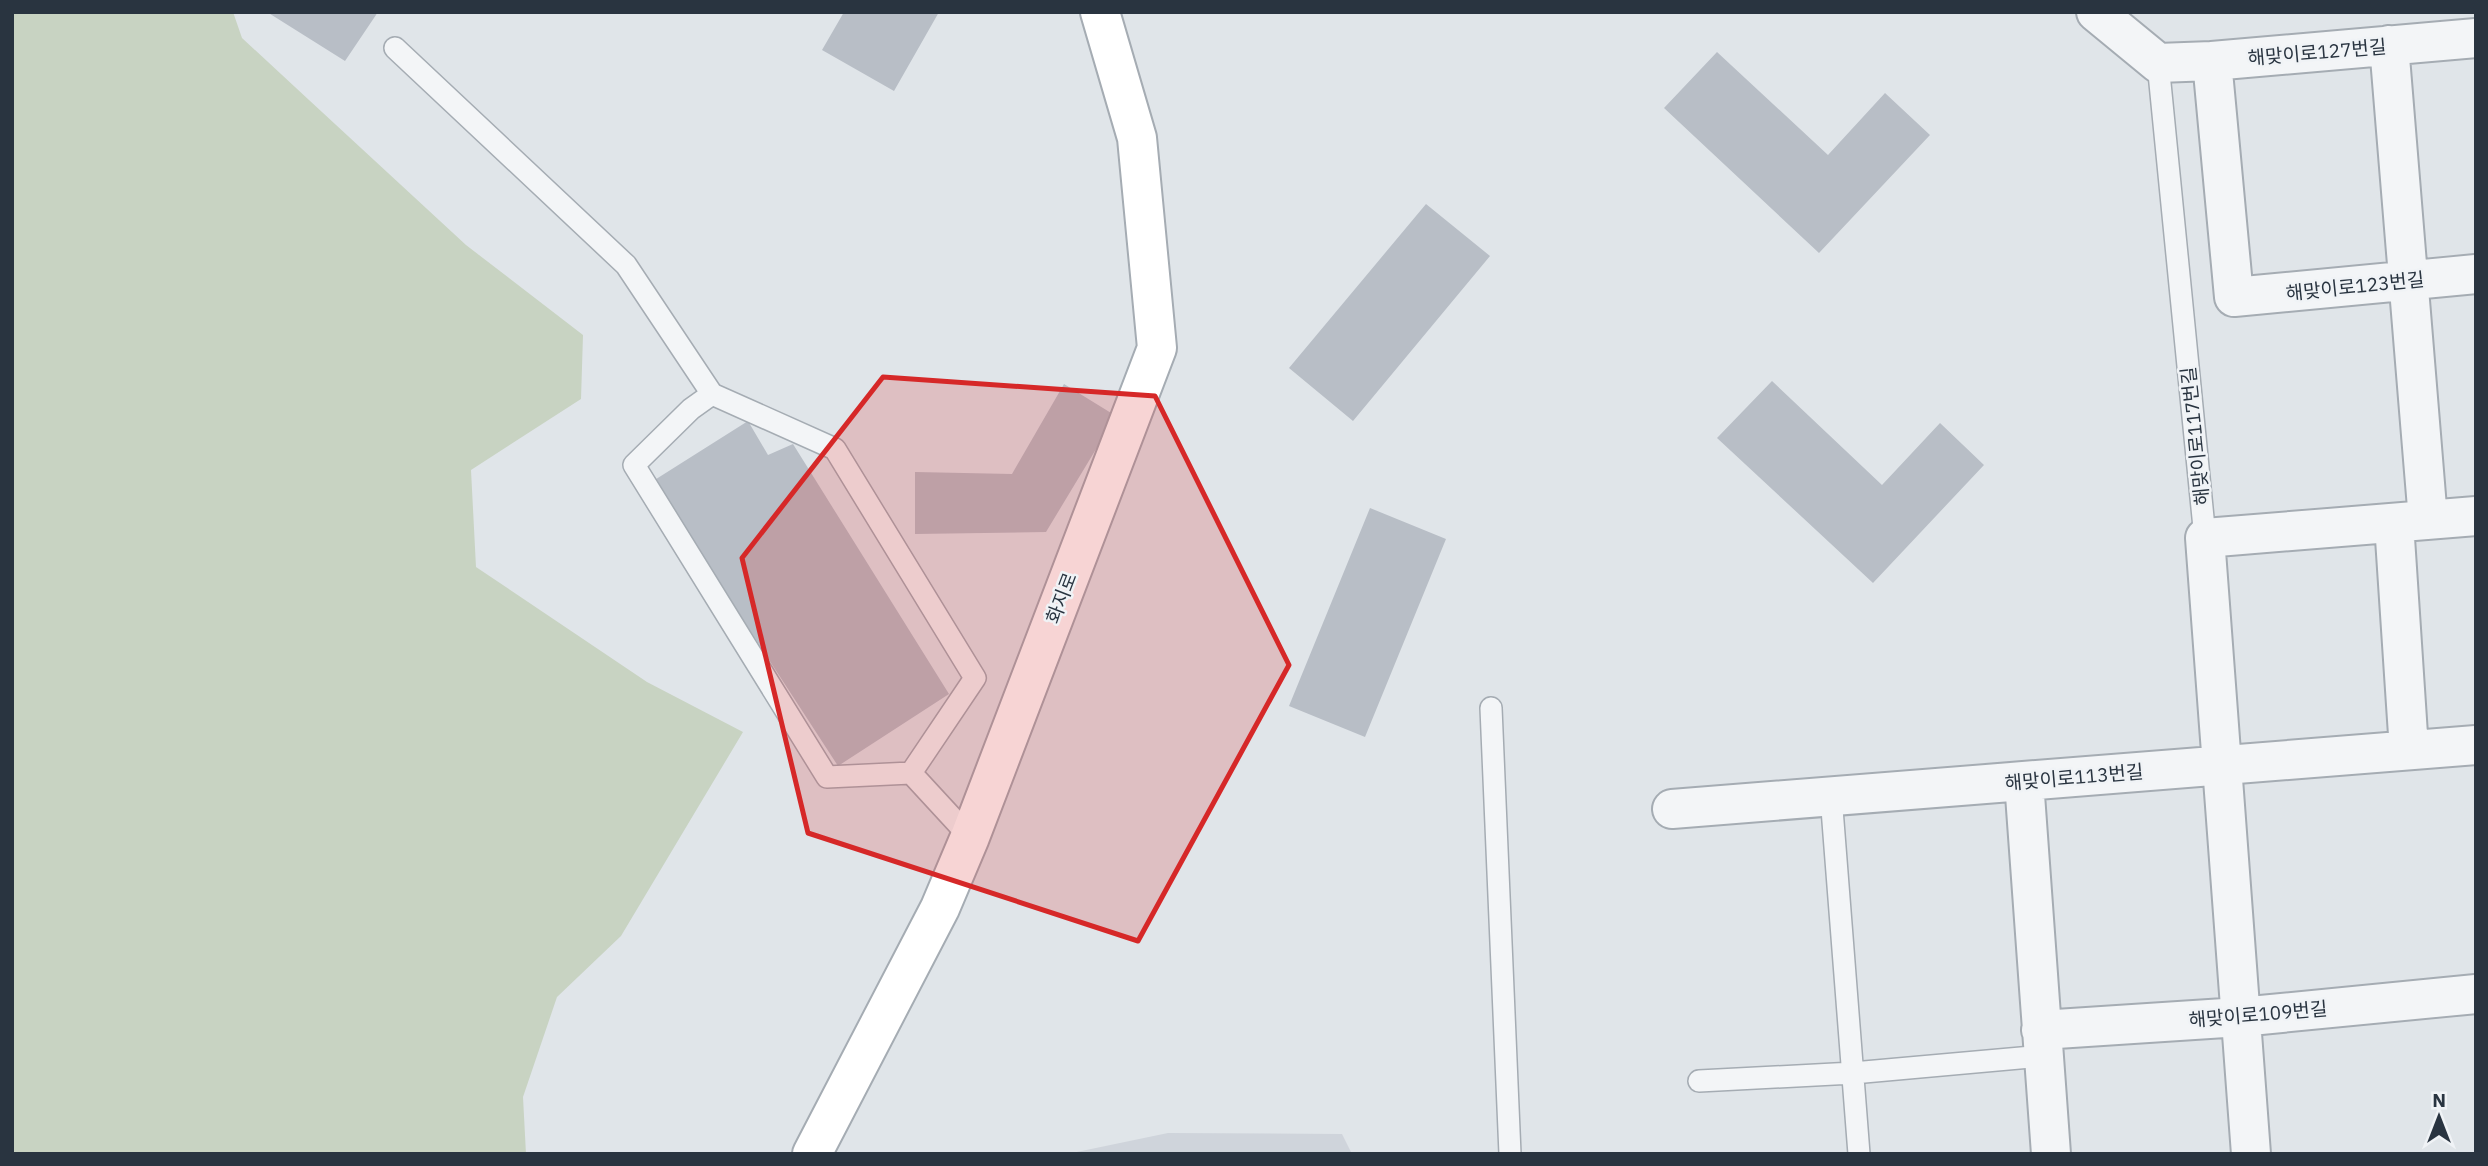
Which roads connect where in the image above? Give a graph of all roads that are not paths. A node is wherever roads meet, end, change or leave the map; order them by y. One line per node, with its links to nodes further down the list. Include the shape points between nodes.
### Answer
1 (1100, 12): 22 (street, 화지로, via 1137,138 1157,348)
2 (2096, 12): 7 (street)
3 (2463, 30): 4 (street, 해맞이로127번길)
4 (2389, 46): 6 (street, 해맞이로127번길); 9 (street)
5 (395, 48): 10 (lane, via 626,265)
6 (2212, 61): 7 (street, 해맞이로127번길); 9 (street, 해맞이로123번길, via 2234,298)
7 (2158, 64): 13 (lane, 해맞이로117번길)
8 (2476, 274): 9 (street, 해맞이로123번길)
9 (2408, 281): 12 (street)
10 (712, 394): 18 (lane, via 835,449 975,678); 18 (lane, via 634,465 827,777)
11 (2476, 516): 12 (street)
12 (2411, 521): 13 (street); 16 (street)
13 (2205, 538): 17 (street)
14 (1491, 708): 29 (lane)
15 (2476, 745): 16 (street, 해맞이로113번길)
16 (2409, 750): 17 (street, 해맞이로113번길)
17 (2221, 765): 19 (street, 해맞이로113번길); 24 (street)
18 (911, 773): 22 (lane)
19 (2024, 781): 20 (street, 해맞이로113번길); 25 (street)
20 (1831, 796): 21 (street, 해맞이로113번길); 26 (lane)
21 (1672, 809)
22 (970, 837): 28 (street, 화지로, via 940,908)
23 (2476, 994): 24 (street, 해맞이로109번길)
24 (2240, 1017): 25 (street, 해맞이로109번길); 32 (street)
25 (2042, 1043): 26 (lane); 31 (street)
26 (1853, 1073): 27 (lane); 30 (lane)
27 (1699, 1081)
28 (812, 1154)
29 (1510, 1154)
30 (1859, 1154)
31 (2051, 1154)
32 (2251, 1154)

